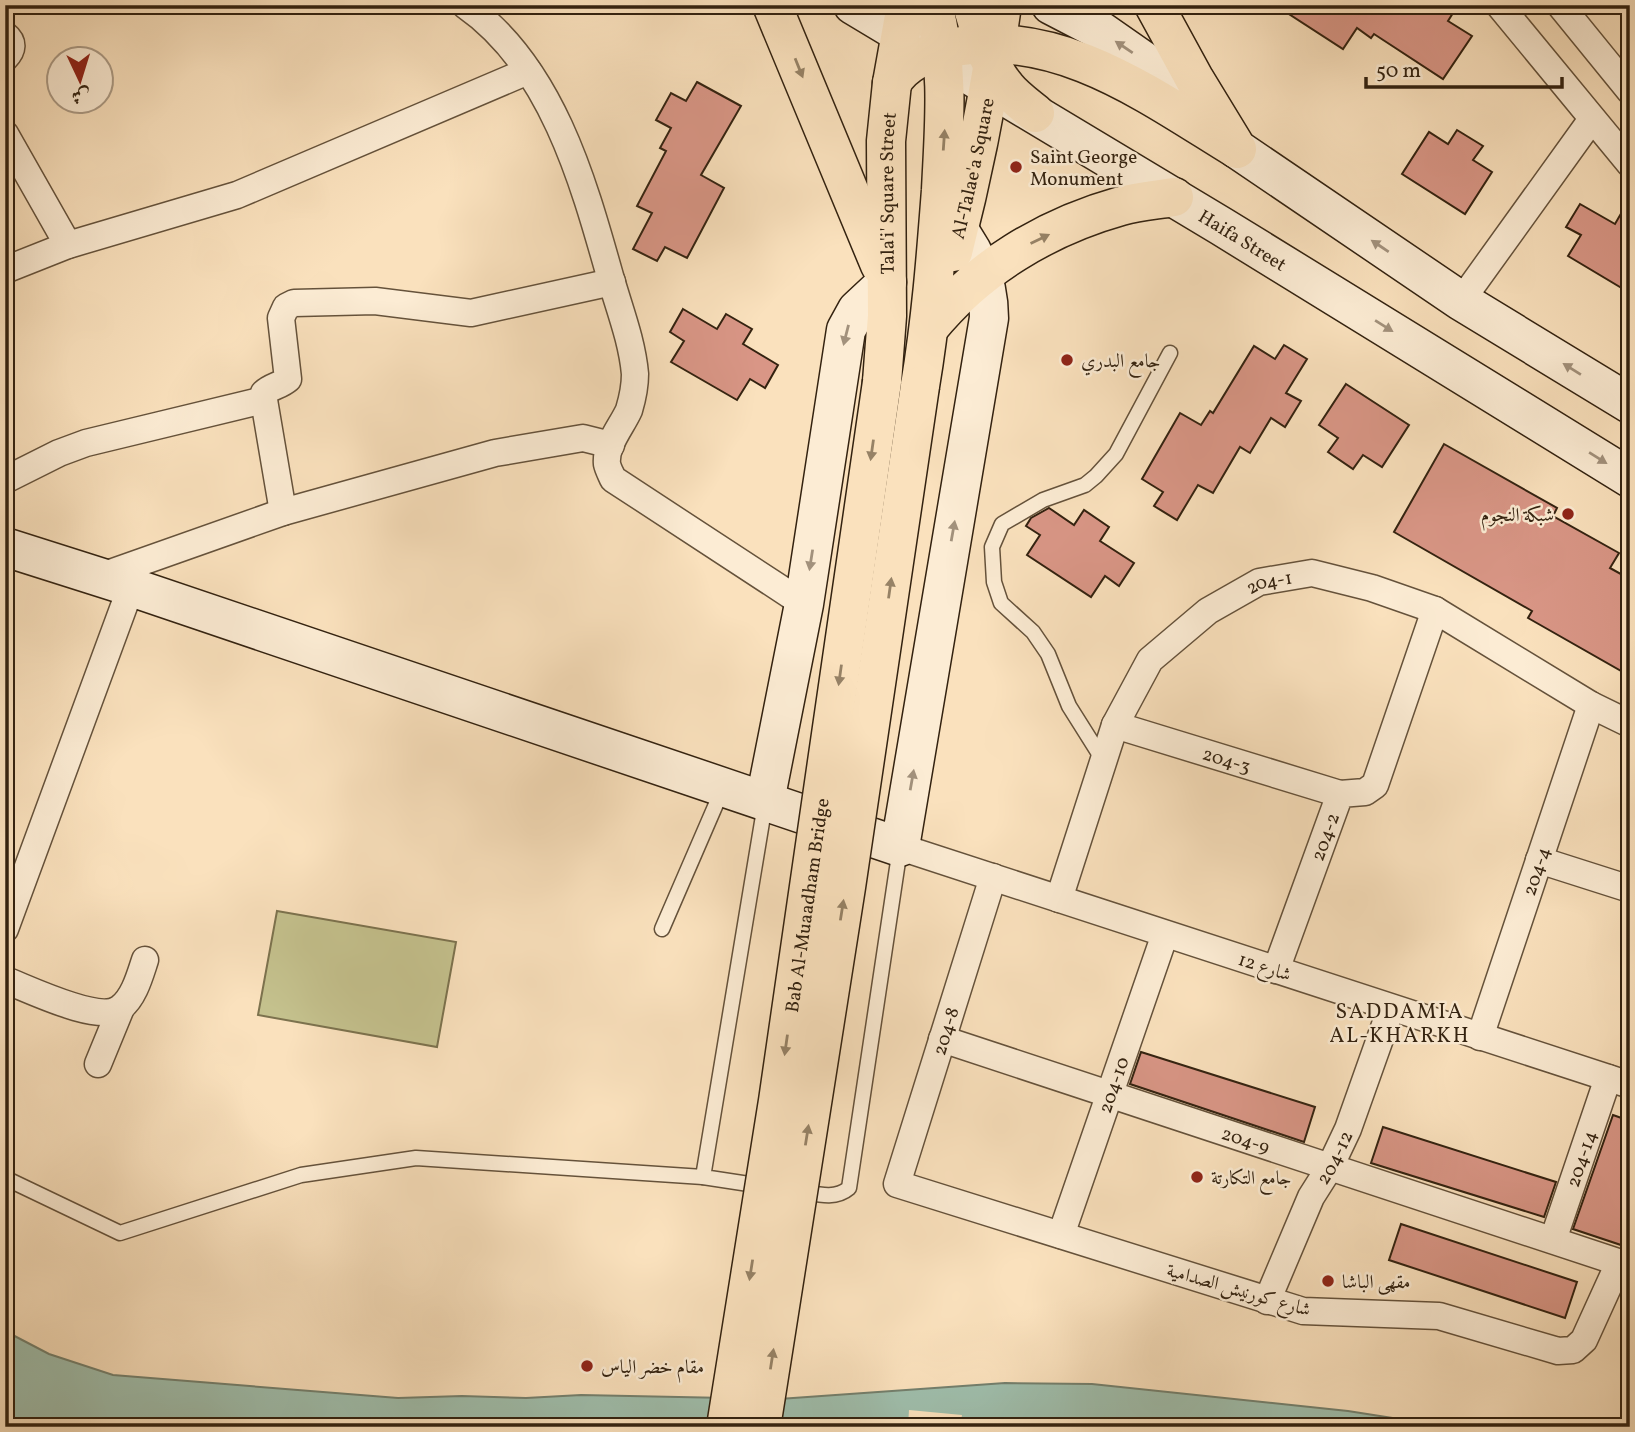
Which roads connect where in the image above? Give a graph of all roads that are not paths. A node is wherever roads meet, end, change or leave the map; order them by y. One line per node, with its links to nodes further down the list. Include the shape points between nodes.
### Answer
1 (465, 5): 15 (street, via 511,46)
2 (772, 5): 27 (main road, one-way to 27)
3 (853, 5): 12 (street, Haifa Street)
4 (933, 5): 12 (main road)
5 (972, 5): 14 (main road)
6 (1002, 5): 14 (main road, Al-Talae'a Square)
7 (1051, 5): 19 (street, one-way to 7, via 1144,61)
8 (1154, 5): 19 (main road)
9 (1499, 5): 17 (street)
10 (1560, 5): 16 (street)
11 (5, 35): 13 (street, via 12,45)
12 (925, 40): 14 (street, Haifa Street); 22 (main road, one-way to 12, via 946,80); 27 (main road, Tala'i' Square Street, via 892,83 886,141)
13 (5, 58)
14 (991, 60): 19 (main road, via 1013,44 1051,51 1136,87); 21 (street, Haifa Street, via 1035,114); 22 (main road, Al-Talae'a Square)
15 (528, 71): 23 (street, via 237,194); 26 (street, via 564,135)
16 (1630, 91)
17 (1592, 119): 20 (street); 28 (street)
18 (5, 134): 23 (street)
19 (1237, 149): 28 (street, one-way to 19)
20 (1630, 164)
21 (1174, 197): 25 (main road, one-way to 21, via 1032,242 1076,222 1123,206); 35 (street, Haifa Street, one-way to 35)
22 (949, 219): 25 (street); 29 (main road, Bab Al-Muaadham Bridge)
23 (68, 245): 24 (street)
24 (5, 270)
25 (983, 275): 29 (main road, via 952,300); 49 (street, one-way to 25, via 989,318)
26 (612, 282): 32 (street, via 471,313 375,301 294,303 281,318 288,379 270,387); 34 (street, via 635,376 629,409)
27 (887, 282): 31 (main road, Tala'i' Square Street); 40 (street, one-way to 40, via 857,310 846,330)
28 (1461, 301): 33 (street, one-way to 28)
29 (929, 328): 76 (main road, Bab Al-Muaadham Bridge, one-way to 29, bridge)
30 (1170, 353): 45 (lane, via 1116,454 1085,485 1043,500 1002,524 992,547 994,582 1001,603 1033,632 1048,654 1069,706)
31 (882, 382): 75 (main road, Bab Al-Muaadham Bridge, one-way to 75, bridge)
32 (264, 401): 36 (street, via 86,443); 37 (street)
33 (1630, 404)
34 (611, 445): 37 (street, via 583,438 495,453); 40 (street, via 607,463 613,479)
35 (1630, 478)
36 (5, 480)
37 (283, 512): 39 (street)
38 (5, 547): 39 (street)
39 (115, 582): 46 (street); 54 (street)
40 (804, 604): 48 (street)
41 (1436, 610): 42 (street, 204-1); 44 (street, 204-1, via 1312,573 1259,582 1208,611 1150,660); 47 (street, 204-2, via 1376,785 1365,792)
42 (1591, 705): 43 (street, 204-1); 50 (street, 204-4)
43 (1630, 724)
44 (1115, 725): 45 (street, 204-1); 47 (street, 204-3)
45 (1104, 761): 53 (street, 204-1)
46 (723, 787): 48 (street); 55 (lane)
47 (1339, 794): 58 (street, 204-2)
48 (765, 801): 49 (street); 68 (lane)
49 (900, 847): 51 (street, شارع 12); 68 (lane, via 849,1188 831,1196)
50 (1539, 860): 52 (street); 62 (street, 204-4)
51 (993, 877): 53 (street, شارع 12); 63 (street, 204-8)
52 (1630, 889)
53 (1059, 899): 56 (street, شارع 12)
54 (5, 929)
55 (662, 929)
56 (1165, 934): 58 (street, شارع 12); 66 (street, 204-10)
57 (145, 960): 61 (street, via 134,990)
58 (1276, 970): 60 (street, شارع 12)
59 (5, 980): 61 (street, via 83,1009 106,1014)
60 (1391, 1007): 62 (street, شارع 12); 67 (street, 204-12)
61 (121, 1008): 64 (street)
62 (1480, 1037): 65 (street, شارع 12)
63 (942, 1039): 66 (street, 204-9); 70 (street, 204-8)
64 (98, 1064)
65 (1619, 1082): 72 (street, 204-14)
66 (1110, 1095): 67 (street, 204-9); 71 (street, 204-10)
67 (1330, 1167): 72 (street, 204-9); 74 (street, 204-12, via 1311,1197)
68 (703, 1177): 69 (lane, via 416,1158 301,1175 120,1233)
69 (5, 1178)
70 (897, 1184): 71 (street, شارع كورنيش الصدامية)
71 (1061, 1236): 74 (street, شارع كورنيش الصدامية)
72 (1553, 1240): 73 (street, 204-9)
73 (1624, 1264): 74 (street, شارع كورنيش الصدامية, via 1584,1340 1573,1350 1558,1351 1439,1316 1303,1311)
74 (1267, 1301)
75 (726, 1427)
76 (761, 1427)

